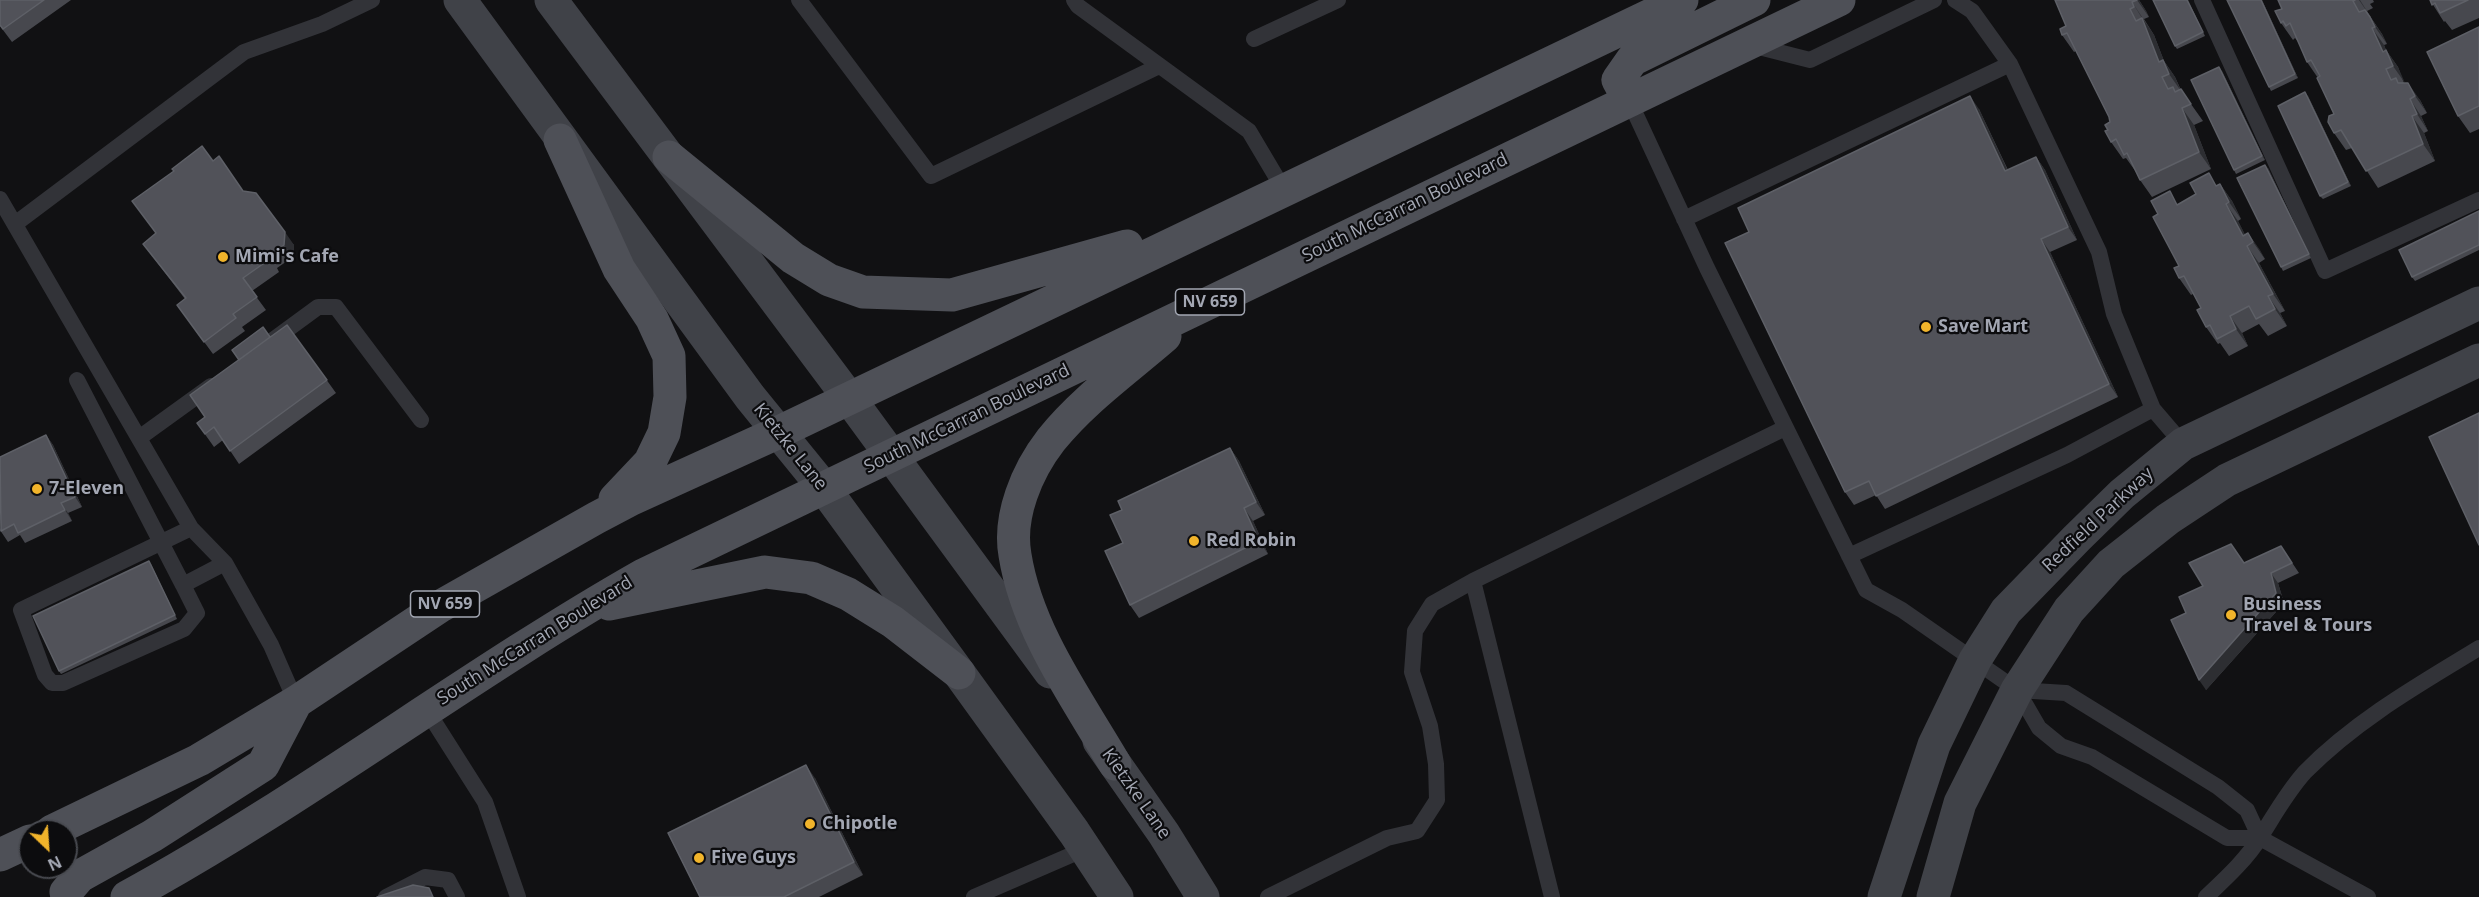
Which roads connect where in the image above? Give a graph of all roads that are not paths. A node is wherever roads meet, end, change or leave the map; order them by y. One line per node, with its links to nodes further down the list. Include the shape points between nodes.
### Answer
1 (372, 0): 24 (lane, via 322,24 244,52)
2 (460, 0): 18 (main road, Kietzke Lane)
3 (551, 0): 19 (main road, Kietzke Lane)
4 (799, 0): 16 (lane, via 932,176)
5 (1074, 0): 16 (lane)
6 (1338, 0): 13 (lane)
7 (1682, 0): 20 (main road, NV 659)
8 (1754, 0): 17 (main road, via 1632,60 1618,80)
9 (1839, 0): 14 (main road, South McCarran Boulevard / NV 659)
10 (1934, 0): 14 (lane, via 1810,60)
11 (1955, 0): 15 (lane, via 1972,11)
12 (2202, 0): 22 (lane, via 2325,271)
13 (1254, 39)
14 (1747, 44): 17 (main road, South McCarran Boulevard / NV 659)
15 (2010, 64): 23 (lane); 32 (lane, via 2099,252 2114,314)
16 (1159, 66): 20 (lane, via 1249,132)
17 (1629, 100): 23 (lane); 26 (main road, South McCarran Boulevard / NV 659)
18 (560, 140): 35 (main road, Kietzke Lane); 40 (main road, via 619,269 652,319 669,356 670,397 664,433 650,462)
19 (669, 157): 20 (main road, via 794,258 829,280 863,292 952,295 1104,254); 31 (main road, Kietzke Lane)
20 (1270, 196): 31 (main road, NV 659)
21 (0, 199): 24 (lane)
22 (2479, 200)
23 (1684, 219): 34 (lane)
24 (15, 224): 36 (lane)
25 (2479, 303): 37 (main road, Redfield Parkway)
26 (1197, 308): 38 (main road, South McCarran Boulevard / NV 659); 54 (main road, via 1080,409 1051,441 1029,478 1015,524 1014,553 1022,586 1049,651)
27 (261, 349): 33 (lane, via 318,307 336,307)
28 (2479, 360): 51 (main road, via 2227,480 2168,519 2111,564 2069,610)
29 (224, 376): 36 (lane)
30 (76, 380): 42 (lane)
31 (849, 398): 35 (main road, NV 659); 38 (main road, Kietzke Lane)
32 (2153, 409): 37 (lane); 43 (lane, via 2067,455)
33 (421, 420)
34 (1785, 429): 43 (lane); 45 (lane)
35 (777, 434): 39 (main road, Kietzke Lane); 40 (main road, NV 659)
36 (139, 438): 41 (lane)
37 (2183, 444): 49 (main road, Redfield Parkway, via 2122,494 2040,574 2006,611)
38 (892, 456): 39 (main road, South McCarran Boulevard / NV 659); 54 (main road, Kietzke Lane)
39 (824, 488): 47 (main road, South McCarran Boulevard / NV 659, via 715,538); 50 (main road, Kietzke Lane)
40 (596, 518): 52 (main road, NV 659, via 439,607)
41 (191, 528): 42 (lane); 44 (lane)
42 (161, 543): 46 (lane); 46 (lane, via 21,610 45,675 52,683 63,683 184,629 197,613)
43 (1849, 556): 49 (lane, via 1866,590)
44 (225, 563): 46 (lane); 52 (lane, via 271,645)
45 (1473, 581): 68 (lane, via 1432,604 1415,631 1412,672 1430,726 1436,764 1437,800 1432,808 1417,831 1387,838); 69 (lane)
46 (183, 585)
47 (583, 609): 50 (main road, via 765,572 811,578 848,594 893,622); 53 (main road, South McCarran Boulevard / NV 659)
48 (2479, 648): 56 (lane, via 2342,737 2276,808)
49 (1975, 660): 51 (lane); 70 (main road, Redfield Parkway, via 1934,745)
50 (959, 673): 58 (main road, Kietzke Lane)
51 (2017, 690): 56 (lane, via 2040,728 2061,746 2092,757 2227,838); 56 (lane, via 2066,693 2218,788 2247,810); 71 (main road, via 1960,803)
52 (296, 702): 55 (main road, NV 659, via 199,760); 60 (main road, via 263,765 153,836 80,876 66,892)
53 (426, 710): 61 (main road, South McCarran Boulevard / NV 659); 64 (lane, via 484,802)
54 (1115, 764): 67 (main road, Kietzke Lane)
55 (77, 819)
56 (2260, 838): 72 (lane); 73 (lane)
57 (18, 847): 59 (main road)
58 (1085, 849): 65 (lane); 66 (main road, Kietzke Lane)
59 (0, 855)
60 (67, 897)
61 (127, 897)
62 (386, 897): 63 (lane, via 425,877 448,880)
63 (457, 897)
64 (518, 897)
65 (974, 897)
66 (1117, 897)
67 (1203, 897)
68 (1268, 897)
69 (1552, 897)
70 (1884, 897)
71 (1933, 897)
72 (2206, 897)
73 (2368, 897)

